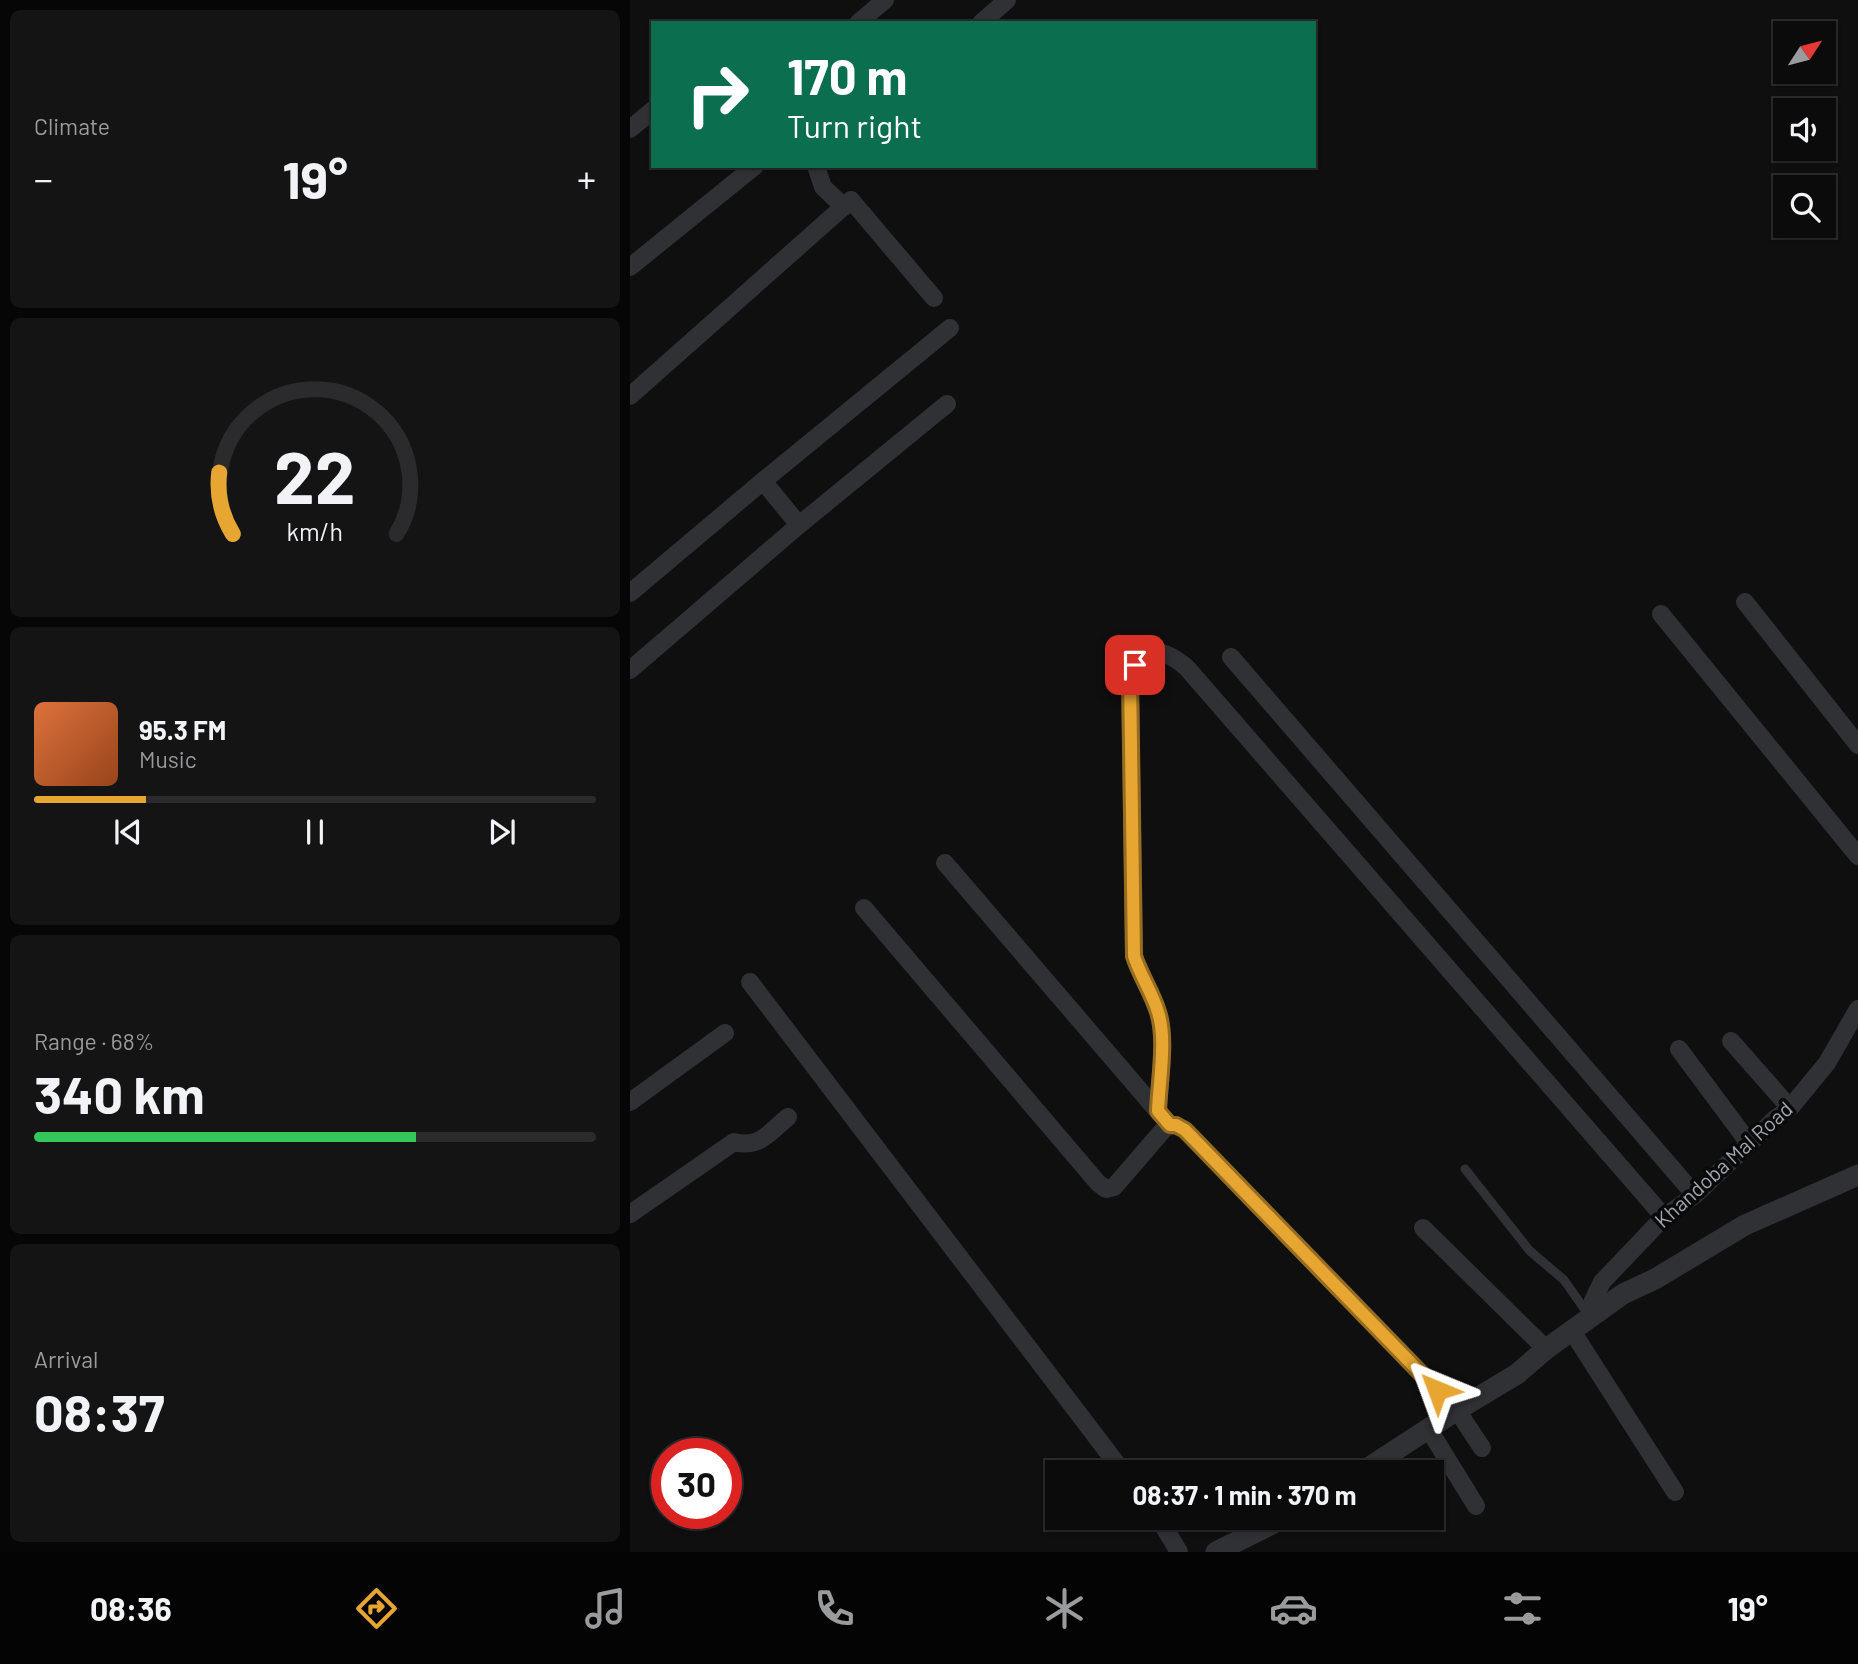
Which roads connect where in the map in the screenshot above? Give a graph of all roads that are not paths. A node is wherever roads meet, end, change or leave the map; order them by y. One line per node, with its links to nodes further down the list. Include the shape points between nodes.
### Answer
1 (885, 0): 3 (street)
2 (1007, 0): 4 (street)
3 (860, 21)
4 (983, 21)
5 (651, 112): 6 (street)
6 (630, 129)
7 (753, 168): 10 (street)
8 (817, 168): 9 (street, via 824,187)
9 (844, 206): 11 (street, via 851,200); 13 (street)
10 (630, 267)
11 (934, 298)
12 (950, 328): 15 (street)
13 (630, 396)
14 (947, 404): 16 (street)
15 (763, 481): 16 (street); 17 (street)
16 (799, 525): 21 (street)
17 (630, 593)
18 (1745, 602): 22 (street)
19 (1661, 614): 23 (street)
20 (1231, 657): 38 (street)
21 (630, 670)
22 (1858, 745)
23 (1858, 856)
24 (945, 863): 34 (street)
25 (864, 908): 34 (street, via 1106,1189 1114,1187 1164,1129)
26 (750, 982): 48 (street)
27 (1858, 1009): 32 (street, Khandoba Mal Road, via 1827,1063)
28 (725, 1032): 31 (street)
29 (1731, 1041): 32 (street)
30 (1679, 1049): 35 (street)
31 (630, 1102)
32 (1790, 1108): 35 (street, Khandoba Mal Road)
33 (788, 1117): 39 (street, via 754,1145 734,1142)
34 (1164, 1118): 40 (street, via 1162,1030 1134,956 1130,677 1145,655 1161,651 1187,668); 45 (street, via 1185,1130)
35 (1748, 1143): 38 (street, Khandoba Mal Road)
36 (1465, 1169): 42 (lane, via 1530,1251 1563,1280)
37 (1858, 1175): 42 (street, via 1745,1225)
38 (1695, 1195): 40 (street, Khandoba Mal Road)
39 (630, 1214)
40 (1664, 1217): 42 (street, Khandoba Mal Road, via 1602,1282 1591,1305)
41 (1423, 1228): 44 (street)
42 (1591, 1317): 43 (street)
43 (1572, 1331): 44 (street); 50 (street)
44 (1546, 1349): 45 (street, via 1517,1374)
45 (1457, 1410): 46 (street); 47 (street)
46 (1428, 1428): 49 (street); 51 (street)
47 (1482, 1448)
48 (1115, 1460)
49 (1380, 1460)
50 (1675, 1492)
51 (1476, 1506)
52 (1165, 1530): 54 (street)
53 (1260, 1530): 55 (street)
54 (1179, 1552)
55 (1216, 1552)

